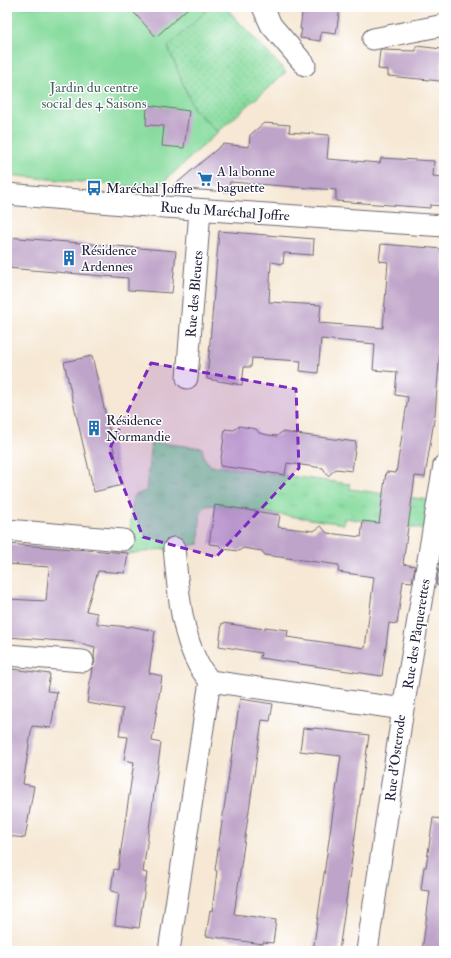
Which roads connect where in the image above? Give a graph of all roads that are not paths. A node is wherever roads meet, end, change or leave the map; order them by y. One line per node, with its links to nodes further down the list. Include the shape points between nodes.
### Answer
1 (263, 7): 4 (street, via 271,25)
2 (444, 25): 3 (street)
3 (373, 39)
4 (305, 65)
5 (7, 194): 6 (street, Rue du Maréchal Joffre)
6 (200, 210): 7 (street, Rue du Maréchal Joffre); 8 (street, Rue des Bleuets)
7 (444, 226)
8 (187, 378)
9 (444, 465): 16 (street, Rue des Pâquerettes)
10 (7, 530): 11 (street)
11 (123, 540)
12 (174, 548): 15 (street, via 180,597 189,638 200,666)
13 (7, 655): 14 (street)
14 (83, 661)
15 (210, 681): 16 (street, Rue d'Osterode); 17 (street)
16 (403, 709): 18 (street, Rue d'Osterode)
17 (169, 951)
18 (367, 951)

